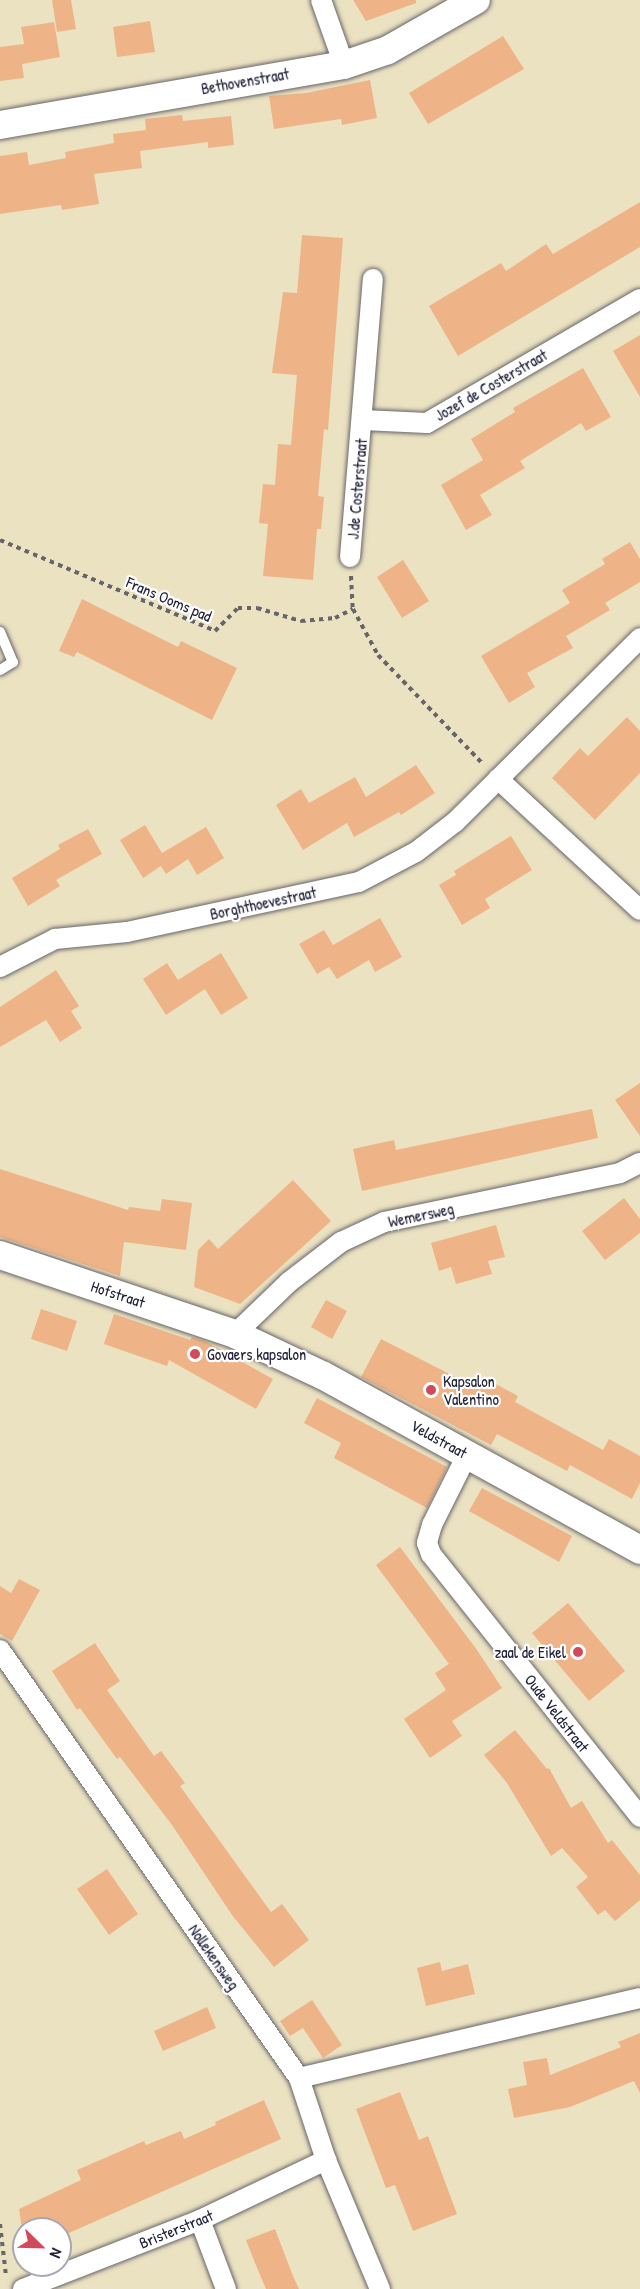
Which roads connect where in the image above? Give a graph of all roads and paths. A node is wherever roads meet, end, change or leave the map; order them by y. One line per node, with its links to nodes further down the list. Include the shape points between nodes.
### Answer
1 (321, 0): 3 (street)
2 (476, 0): 3 (street, Bethovenstraat, via 388,50)
3 (344, 64): 4 (street, Bethovenstraat)
4 (0, 125)
5 (373, 279): 7 (street)
6 (640, 299): 7 (street, Jozef de Costerstraat, via 427,423)
7 (363, 420): 9 (street, J.de Costerstraat)
8 (0, 540): 10 (path, Frans Ooms pad, via 215,631 238,608 257,608 301,621 335,618)
9 (350, 557): 10 (path)
10 (353, 609): 14 (path, via 378,655)
11 (0, 632): 13 (lane, via 13,662)
12 (640, 638): 14 (street, Borghthoevestraat)
13 (0, 669)
14 (498, 779): 15 (street); 16 (street, Borghthoevestraat, via 455,822 416,852 359,882 127,932 55,939)
15 (640, 910)
16 (0, 967)
17 (640, 1163): 19 (street, Wemersweg, via 620,1173 384,1222 341,1242 289,1282)
18 (0, 1255): 19 (street, Hofstraat)
19 (235, 1334): 20 (street, Veldstraat, via 324,1376)
20 (467, 1455): 21 (street, Veldstraat); 23 (street, Oude Veldstraat, via 426,1544)
21 (640, 1550)
22 (1, 1651): 25 (street, Nollekensweg)
23 (640, 1817)
24 (640, 1998): 25 (street)
25 (298, 2078): 26 (street, Nollekensweg)
26 (326, 2160): 27 (street, Bristerstraat); 31 (street, Nollekensweg)
27 (200, 2220): 29 (street, Bristerstraat); 30 (street)
28 (0, 2224): 29 (path)
29 (15, 2284)
30 (226, 2289)
31 (380, 2289)

